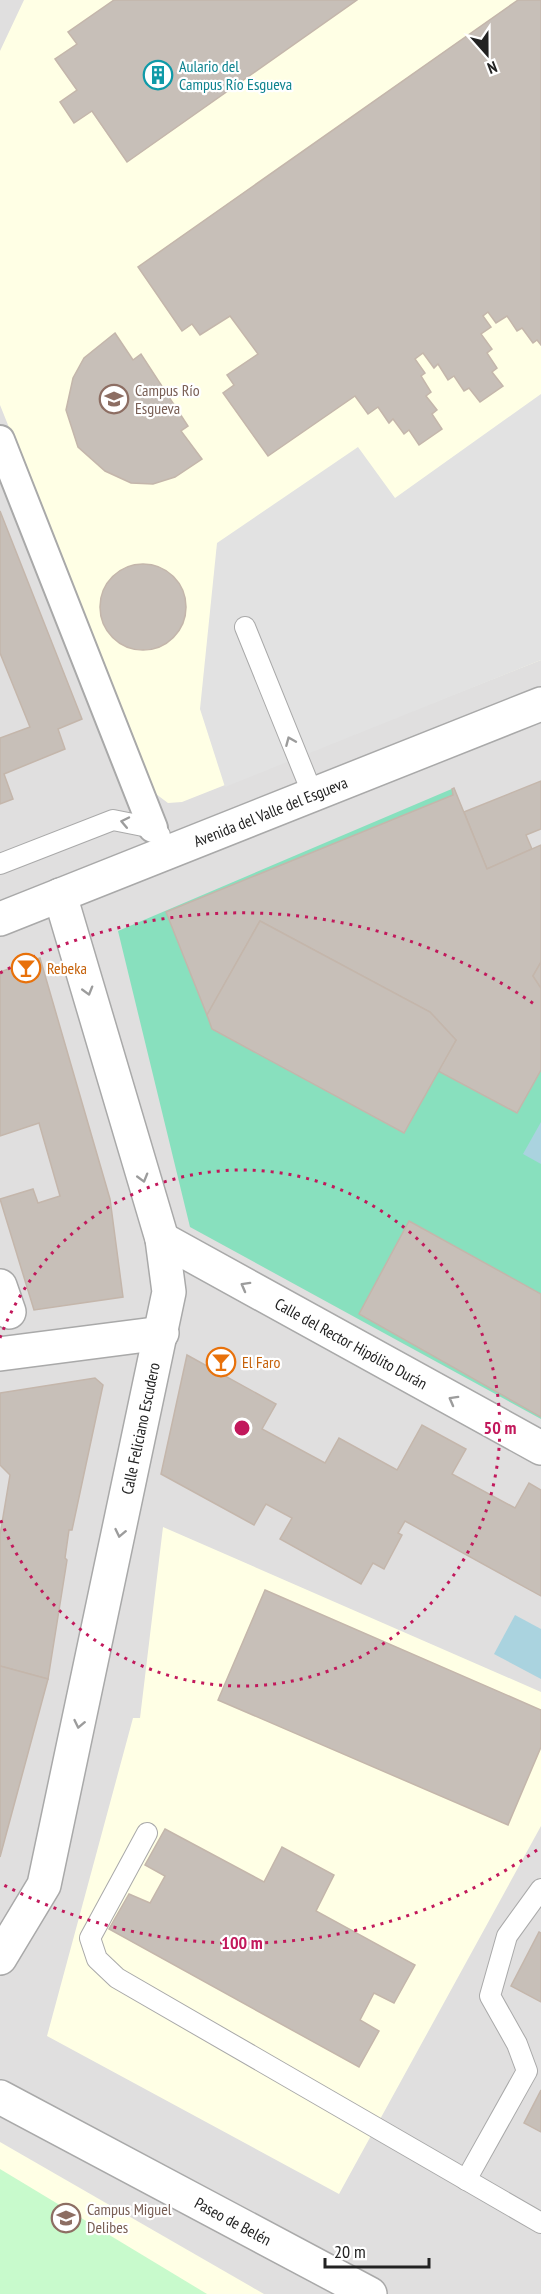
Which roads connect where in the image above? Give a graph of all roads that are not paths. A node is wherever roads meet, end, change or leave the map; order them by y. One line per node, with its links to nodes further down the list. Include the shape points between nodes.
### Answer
1 (0, 440): 5 (street)
2 (245, 627): 4 (lane, one-way to 2)
3 (541, 704): 4 (street, Avenida del Valle del Esgueva)
4 (313, 795): 5 (street, Avenida del Valle del Esgueva)
5 (163, 839): 6 (lane, one-way to 6, via 114,820); 7 (street, Avenida del Valle del Esgueva)
6 (0, 864)
7 (60, 895): 8 (street, Avenida del Valle del Esgueva); 9 (street, Calle Feliciano Escudero, one-way to 9)
8 (0, 919)
9 (162, 1239): 10 (street, Calle Feliciano Escudero, via 169,1292); 12 (street, Calle del Rector Hipólito Durán, one-way to 9)
10 (162, 1333): 11 (street); 15 (street, Calle Feliciano Escudero, one-way to 15, via 44,1885)
11 (0, 1354)
12 (541, 1448)
13 (147, 1833): 17 (lane, via 90,1938 97,1959 117,1978)
14 (541, 1889): 17 (lane, via 507,1936 490,1996 527,2071)
15 (0, 1958)
16 (0, 2097): 19 (street, Paseo de Belén)
17 (466, 2180): 18 (lane)
18 (541, 2223)
19 (370, 2294)

